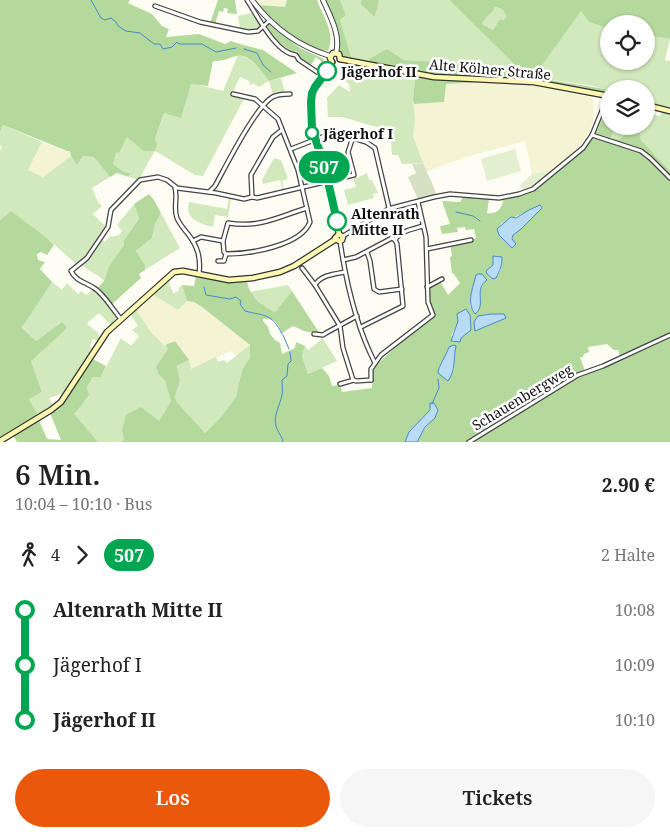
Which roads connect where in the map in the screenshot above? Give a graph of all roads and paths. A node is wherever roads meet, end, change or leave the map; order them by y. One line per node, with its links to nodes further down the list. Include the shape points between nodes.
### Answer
1 (247, 0): 6 (street)
2 (252, 0): 5 (street)
3 (323, 0): 7 (street, via 334,25)
4 (155, 6): 6 (street, via 210,25 251,32)
5 (269, 20): 6 (street); 8 (street, via 300,44)
6 (264, 27): 11 (street, via 278,44)
7 (336, 52): 8 (main road); 9 (main road)
8 (330, 56): 10 (main road)
9 (340, 59): 10 (main road); 14 (main road, Alte Kölner Straße, via 434,77 534,82)
10 (332, 62): 11 (main road)
11 (324, 76): 22 (main road, via 313,90 311,100)
12 (233, 94): 15 (street, via 250,97)
13 (290, 94): 15 (street, via 275,96)
14 (600, 94)
15 (264, 106): 19 (street, via 276,116); 26 (street, via 247,128)
16 (655, 107): 17 (main road)
17 (670, 111)
18 (600, 116): 20 (street)
19 (282, 130): 23 (street); 33 (street, via 272,137 251,175)
20 (592, 135): 24 (street, via 641,151); 34 (street, via 584,148 527,192 499,198 448,194)
21 (353, 137): 22 (street, via 335,133); 25 (street, via 348,152 354,175); 36 (street, via 374,147)
22 (314, 140): 23 (street); 25 (main road)
23 (291, 149): 27 (street)
24 (670, 178)
25 (327, 182): 27 (street); 38 (main road)
26 (215, 186): 31 (street); 32 (street)
27 (303, 187): 33 (street); 35 (street)
28 (175, 188): 29 (street); 30 (street); 57 (street, via 158,177 136,183 111,210 108,227 87,258 71,271 95,289)
29 (180, 189): 30 (street); 31 (street)
30 (176, 193): 42 (street, via 176,216)
31 (209, 193): 32 (street)
32 (219, 194): 33 (street, via 244,199)
33 (252, 197)
34 (418, 201): 36 (street); 37 (street)
35 (308, 208): 43 (street, via 265,223 228,223); 46 (street, via 310,224 285,242 262,251)
36 (390, 208): 38 (street)
37 (423, 226): 39 (street); 44 (street)
38 (341, 235): 40 (main road, via 336,235)
39 (395, 238): 45 (street); 55 (street)
40 (338, 240): 47 (street); 51 (main road, via 280,272 235,280)
41 (471, 240): 44 (street)
42 (193, 241): 43 (street, via 203,237); 51 (street, via 200,257)
43 (223, 241): 46 (street)
44 (427, 248): 54 (street)
45 (367, 252): 47 (street); 55 (street, via 374,289 379,292)
46 (226, 254): 48 (street, via 224,261)
47 (343, 260): 50 (street)
48 (218, 261)
49 (302, 268): 53 (street)
50 (345, 272): 53 (street, via 326,276); 56 (street)
51 (198, 274): 57 (main road, via 174,272)
52 (442, 279): 54 (street)
53 (315, 286): 58 (street)
54 (427, 287): 63 (street, via 433,315)
55 (402, 289): 59 (street, via 403,306)
56 (357, 316): 58 (street); 59 (street)
57 (121, 319): 67 (main road, via 102,338 62,402)
58 (340, 326): 60 (street, via 323,335); 65 (street, via 343,348)
59 (361, 327): 62 (street)
60 (314, 334)
61 (670, 335): 68 (street, Schauenbergweg, via 571,378)
62 (372, 354): 63 (street); 64 (street)
63 (381, 355): 64 (street)
64 (376, 362): 65 (street, via 371,380)
65 (354, 380): 66 (street)
66 (340, 384)
67 (0, 441)
68 (469, 442)

